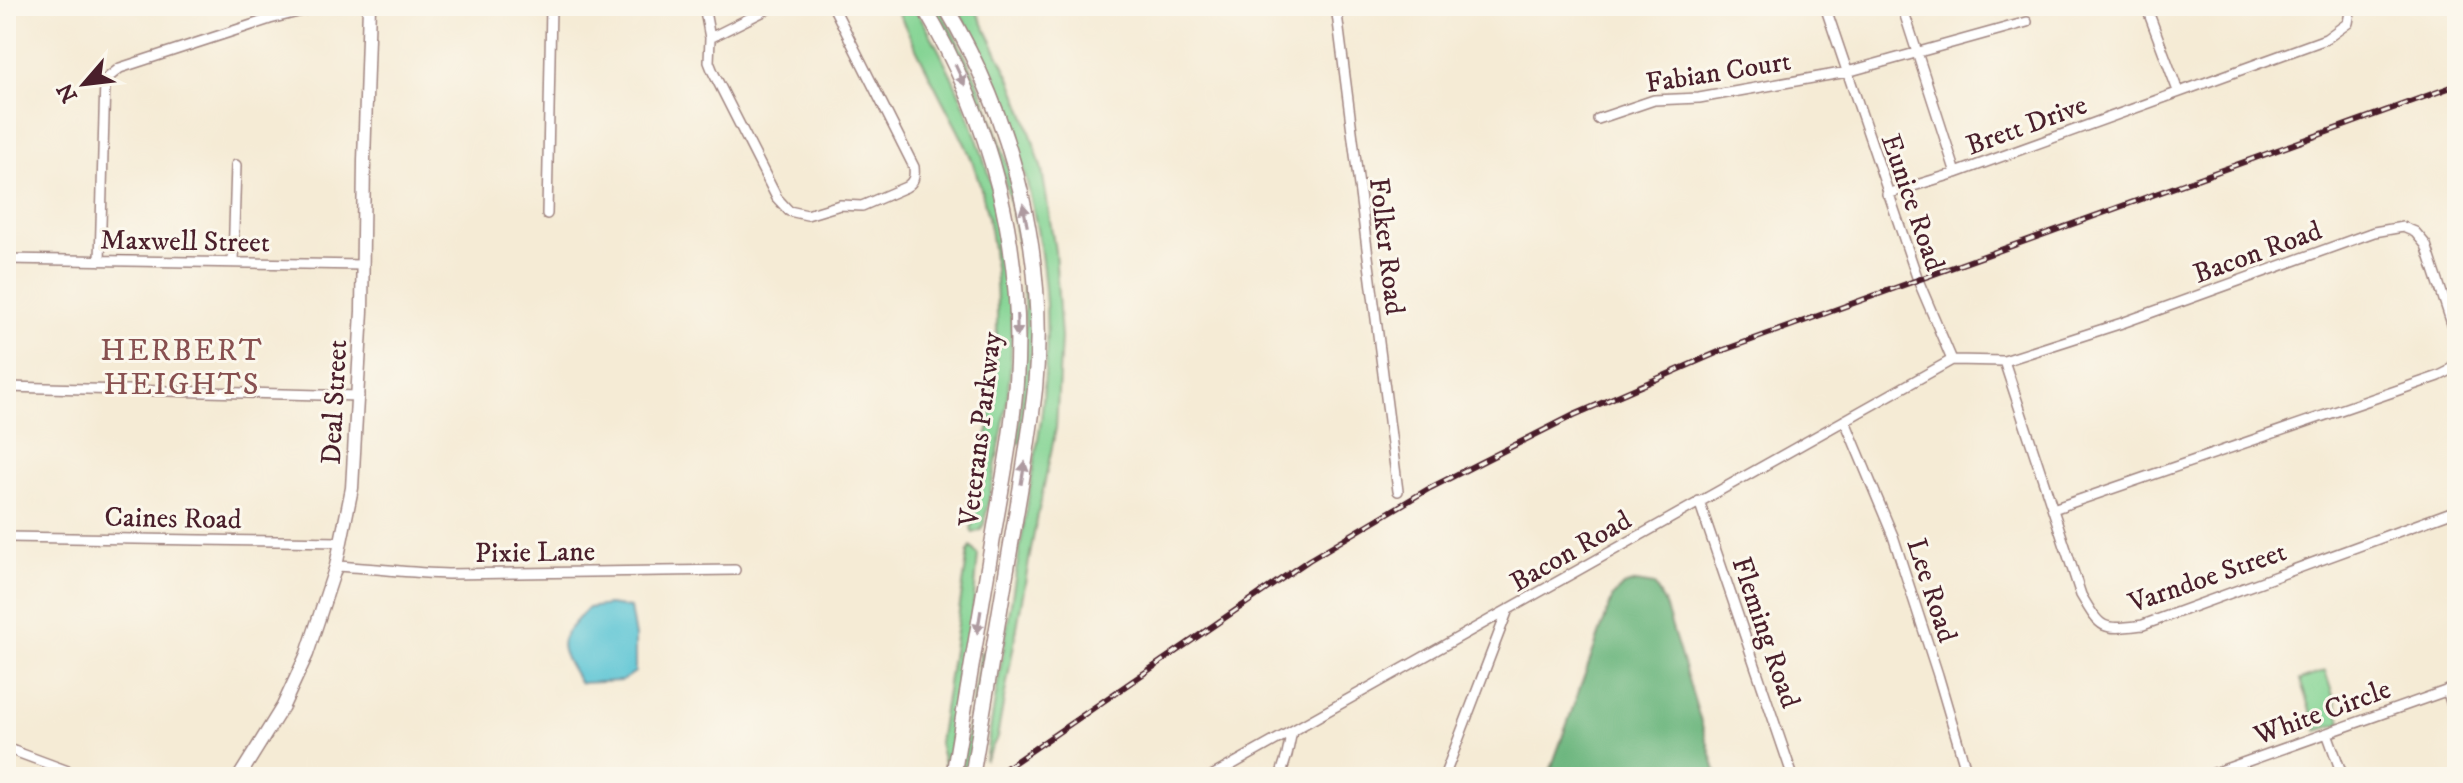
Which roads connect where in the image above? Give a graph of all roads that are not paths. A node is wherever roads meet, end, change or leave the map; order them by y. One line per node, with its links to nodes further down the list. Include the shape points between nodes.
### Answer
1 (338, 6): 25 (street, via 270,19 120,68 105,80)
2 (369, 6): 27 (street, Deal Street)
3 (551, 6): 23 (street)
4 (704, 6): 15 (street)
5 (774, 6): 15 (street)
6 (833, 6): 15 (street, via 914,167 912,183 862,206 840,205 807,215 782,206 709,62)
7 (923, 6): 51 (main road, Veterans Parkway, one-way to 51, via 960,73 989,148 1010,236 1018,326 1006,459)
8 (945, 6): 52 (main road, Veterans Parkway, one-way to 8, via 1028,445 1037,326 1029,233 1016,172 987,89)
9 (1336, 6): 35 (street, Folker Road)
10 (1825, 6): 17 (street, Eunice Road)
11 (1902, 6): 16 (street)
12 (2146, 6): 18 (street)
13 (2351, 6): 18 (street, Brett Drive, via 2348,23 2326,39)
14 (2027, 22): 16 (street, Fabian Court)
15 (710, 38)
16 (1916, 53): 17 (street, Fabian Court); 21 (street)
17 (1847, 72): 19 (street, Fabian Court, via 1699,98 1654,100); 22 (street, Eunice Road)
18 (2178, 91): 21 (street, Brett Drive)
19 (1598, 119)
20 (236, 165): 26 (street)
21 (1956, 173): 22 (street, Brett Drive)
22 (1887, 194): 29 (street, Eunice Road)
23 (547, 214)
24 (6, 259): 25 (street, Maxwell Street)
25 (100, 261): 26 (street, Maxwell Street)
26 (233, 262): 27 (street, Maxwell Street)
27 (363, 265): 33 (street, Deal Street)
28 (2457, 339): 31 (street, Bacon Road, via 2426,245 2403,227 2374,232)
29 (1952, 360): 31 (street); 34 (street, Bacon Road)
30 (2457, 360): 37 (street, via 2439,376)
31 (2004, 361): 37 (street, Varndoe Street)
32 (6, 387): 33 (street)
33 (359, 396): 40 (street, Deal Street, via 352,488)
34 (1845, 421): 36 (street, Bacon Road); 57 (street, Lee Road, via 1893,536)
35 (1398, 491)
36 (1699, 501): 43 (street, Bacon Road); 56 (street, Fleming Road)
37 (2053, 509): 38 (street, Varndoe Street, via 2081,595 2097,622 2112,629 2143,625)
38 (2457, 510)
39 (6, 537): 40 (street, Caines Road)
40 (340, 542): 41 (street, Deal Street)
41 (336, 566): 42 (street, Pixie Lane, via 448,574); 50 (street, Deal Street, via 307,654 283,706)
42 (735, 570)
43 (1507, 612): 46 (street, Bacon Road); 55 (street)
44 (2452, 688): 45 (street); 47 (street, White Circle)
45 (2457, 720)
46 (1292, 731): 53 (street, Bacon Road); 54 (street)
47 (2327, 733): 58 (street, White Circle); 59 (street)
48 (6, 748): 49 (street)
49 (84, 777)
50 (239, 777)
51 (953, 777)
52 (972, 777)
53 (1210, 777)
54 (1280, 777)
55 (1444, 777)
56 (1793, 777)
57 (1968, 777)
58 (2203, 777)
59 (2343, 777)

